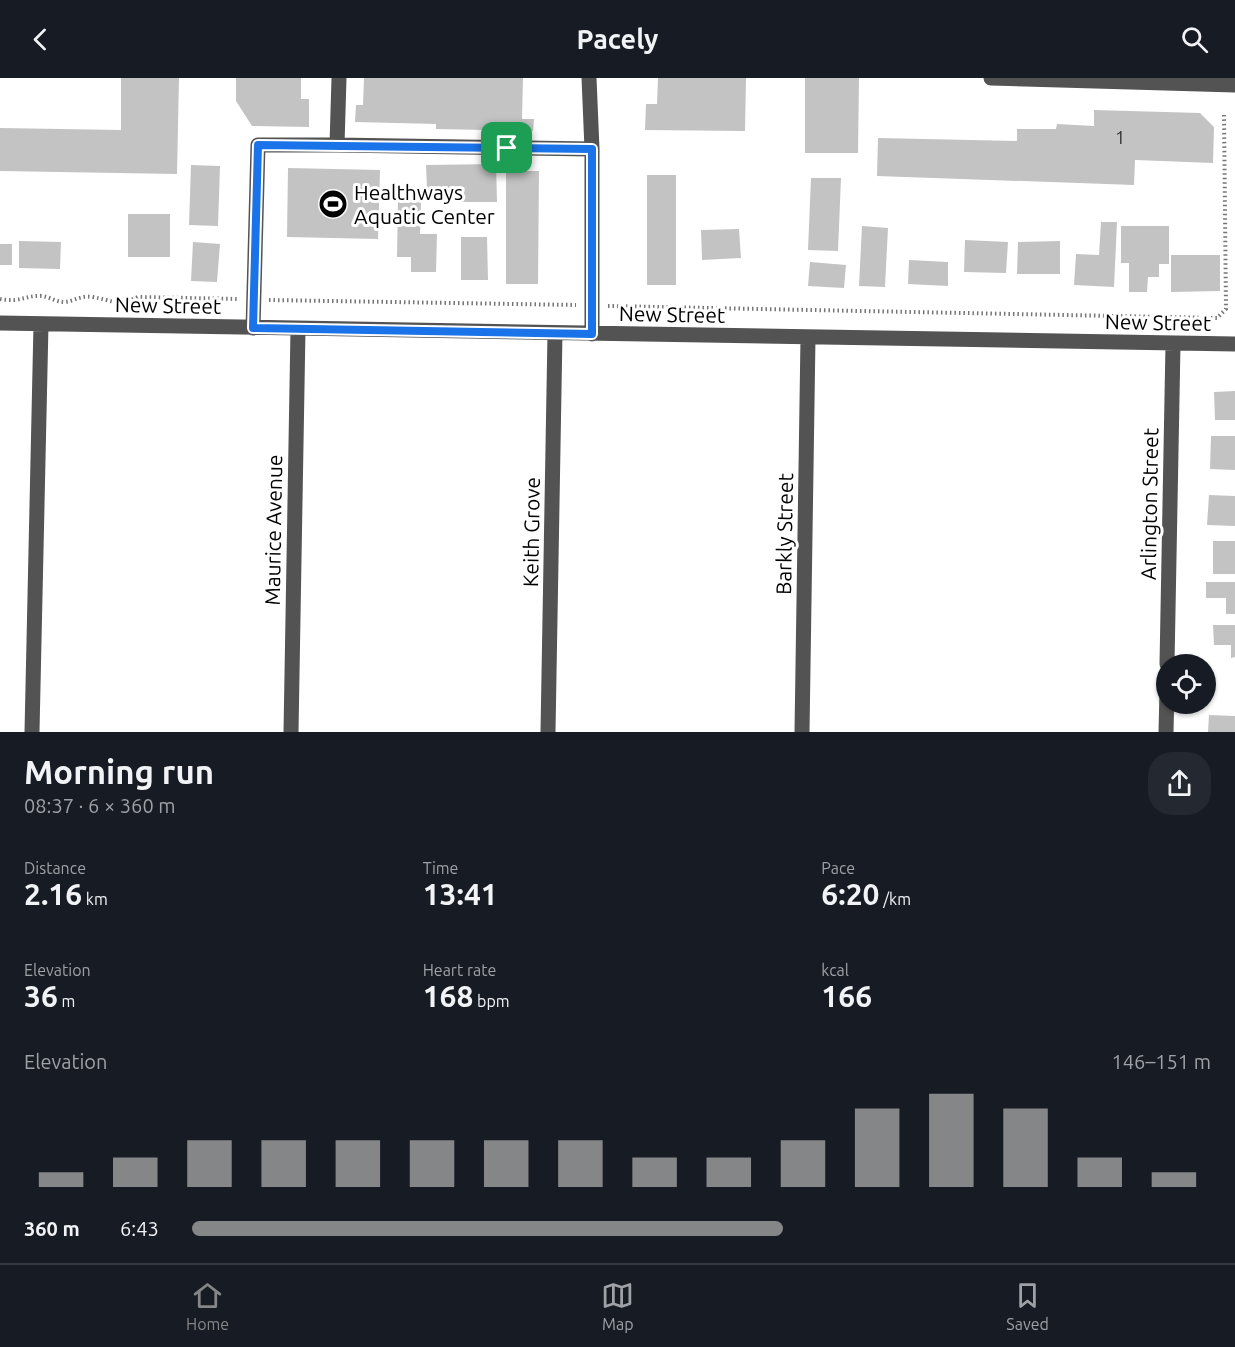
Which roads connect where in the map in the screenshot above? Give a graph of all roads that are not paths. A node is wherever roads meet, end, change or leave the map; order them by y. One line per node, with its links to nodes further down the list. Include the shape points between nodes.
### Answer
1 (339, 78): 5 (street)
2 (590, 78): 6 (street)
3 (991, 78): 4 (street)
4 (1235, 85)
5 (337, 145): 6 (street); 9 (street, via 258,145)
6 (592, 149): 12 (street)
7 (0, 323): 8 (street, New Street)
8 (41, 324): 9 (street, New Street); 18 (street)
9 (253, 328): 10 (street, New Street)
10 (298, 328): 11 (street, New Street); 19 (street, Maurice Avenue)
11 (555, 333): 12 (street, New Street); 20 (street, Keith Grove)
12 (592, 334): 13 (street, New Street)
13 (808, 337): 14 (street, New Street); 21 (street, Barkly Street)
14 (1173, 344): 15 (street, New Street); 16 (street, Arlington Street)
15 (1235, 344)
16 (1167, 654)
17 (1166, 714): 22 (street)
18 (32, 732)
19 (291, 732)
20 (549, 732)
21 (802, 732)
22 (1166, 732)

